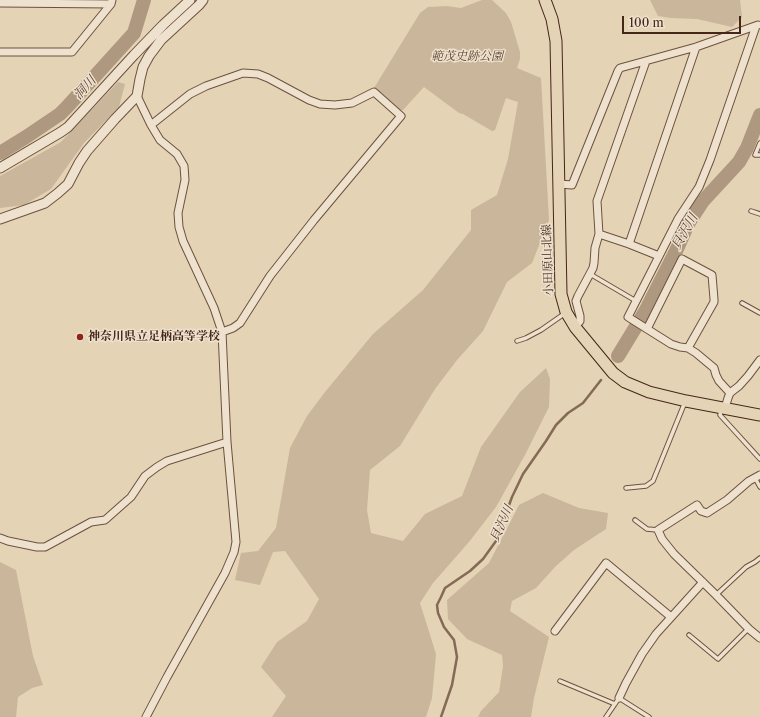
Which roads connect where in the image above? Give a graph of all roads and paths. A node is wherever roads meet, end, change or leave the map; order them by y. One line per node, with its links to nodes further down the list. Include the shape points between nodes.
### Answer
1 (190, 0): 14 (street, via 134,54 68,127)
2 (203, 0): 10 (street, via 161,40 149,56 143,67)
3 (545, 0): 15 (main road, 小田原山北線, via 556,41)
4 (112, 2): 5 (street); 8 (street, via 72,52)
5 (0, 3)
6 (758, 25): 7 (street); 21 (street, via 708,167)
7 (696, 47): 9 (street); 20 (street)
8 (0, 52)
9 (646, 61): 15 (street, via 620,68 572,185); 19 (street, via 597,201)
10 (137, 96): 11 (street); 18 (street, via 87,151 68,184 58,193 45,203)
11 (151, 125): 29 (street, via 160,140 177,154 184,166 178,213 179,226); 29 (street, via 190,94 243,73 268,78 320,104 352,103 374,92 401,116 270,276 240,323)
12 (760, 143): 13 (lane, via 755,155)
13 (760, 155)
14 (0, 168)
15 (559, 184): 25 (main road, 小田原山北線, via 561,294)
16 (750, 211): 17 (lane)
17 (760, 214)
18 (0, 219)
19 (599, 234): 20 (street); 22 (street)
20 (629, 244): 21 (street)
21 (659, 256): 23 (street)
22 (590, 274): 23 (lane); 27 (street, via 576,301 580,320)
23 (636, 301): 28 (street, via 628,317)
24 (742, 303): 26 (lane)
25 (566, 312): 27 (main road, 小田原山北線); 30 (lane, via 541,330)
26 (760, 313)
27 (575, 327): 34 (main road, 小田原山北線, via 613,373 625,382 649,392)
28 (646, 328): 31 (street, via 671,344); 31 (street, via 682,259 712,275 714,299)
29 (222, 332): 37 (street)
30 (517, 341)
31 (688, 348): 33 (street, via 712,365 719,381)
32 (760, 360): 33 (street)
33 (730, 393): 35 (street)
34 (686, 401): 35 (main road, 小田原山北線); 41 (lane, via 653,481 646,486)
35 (723, 408): 36 (main road, 小田原山北線); 38 (lane, via 720,415)
36 (760, 415)
37 (227, 442): 44 (street, via 157,467 145,476 131,497 105,520 90,522 46,547 8,542); 55 (street, via 236,542 234,552)
38 (760, 459)
39 (757, 476): 40 (lane); 43 (street, via 707,514 697,505)
40 (760, 487)
41 (626, 488)
42 (635, 520): 43 (lane, via 647,529)
43 (658, 530): 46 (street, via 674,554)
44 (0, 538)
45 (760, 558): 47 (lane, via 746,567)
46 (703, 582): 47 (street); 48 (street)
47 (716, 595): 49 (street)
48 (672, 617): 50 (street, via 606,563); 54 (street, via 642,654)
49 (749, 628): 51 (lane, via 718,659); 52 (street)
50 (556, 631)
51 (689, 635)
52 (760, 638)
53 (560, 681): 54 (lane)
54 (617, 701): 56 (lane); 57 (lane)
55 (146, 717)
56 (606, 717)
57 (649, 717)

